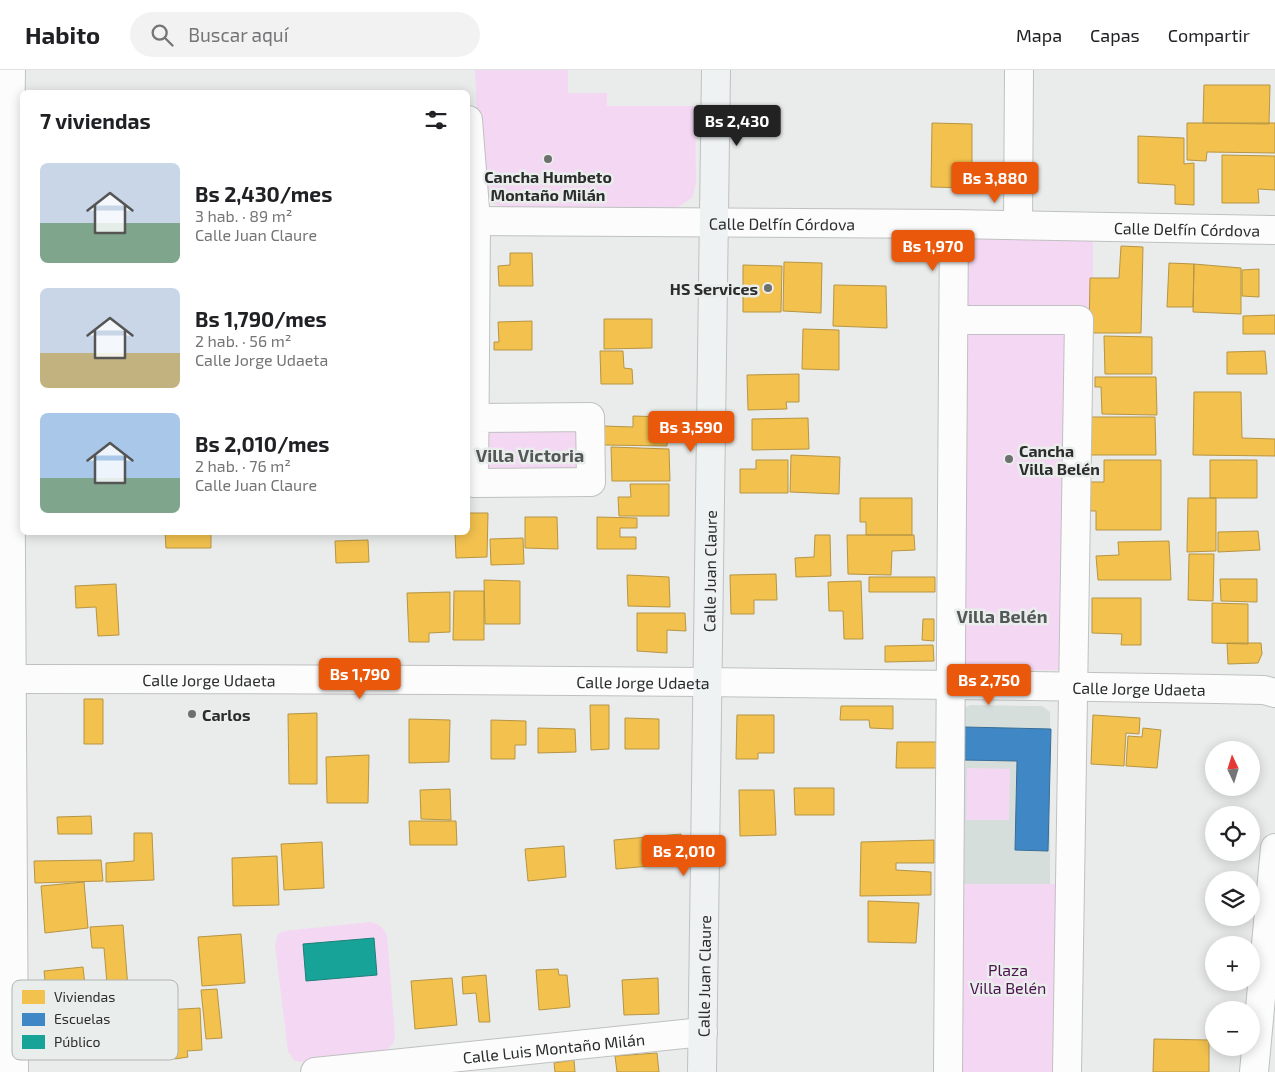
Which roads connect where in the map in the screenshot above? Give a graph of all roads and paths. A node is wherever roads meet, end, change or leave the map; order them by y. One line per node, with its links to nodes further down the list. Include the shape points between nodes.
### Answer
1 (11, 70): 4 (street)
2 (716, 70): 10 (street, Calle Juan Claure)
3 (1020, 70): 12 (street)
4 (17, 108): 5 (street)
5 (5, 143): 7 (street)
6 (470, 170): 9 (street)
7 (5, 176): 8 (street)
8 (16, 217): 16 (street)
9 (472, 221): 10 (street, Calle Delfín Córdova); 15 (street)
10 (715, 224): 11 (street, Calle Delfín Córdova); 17 (street, Calle Juan Claure)
11 (954, 224): 12 (street, Calle Delfín Córdova); 14 (street)
12 (1018, 225): 13 (street, Calle Delfín Córdova)
13 (1275, 230)
14 (954, 320): 18 (street); 19 (street, via 1079,320)
15 (475, 418): 15 (street, via 474,482 591,482 590,417)
16 (11, 679): 17 (street, Calle Jorge Udaeta); 22 (street)
17 (709, 682): 18 (street, Calle Jorge Udaeta); 24 (street, Calle Juan Claure)
18 (951, 684): 19 (street, Calle Jorge Udaeta); 27 (street)
19 (1074, 686): 20 (street, Calle Jorge Udaeta); 28 (street)
20 (1275, 692)
21 (1275, 848): 23 (street)
22 (13, 980)
23 (1267, 1031): 29 (street)
24 (703, 1032): 25 (street, Calle Luis Montaño Milán); 26 (street, Calle Juan Claure)
25 (315, 1072)
26 (702, 1072)
27 (948, 1072)
28 (1066, 1072)
29 (1254, 1072)

